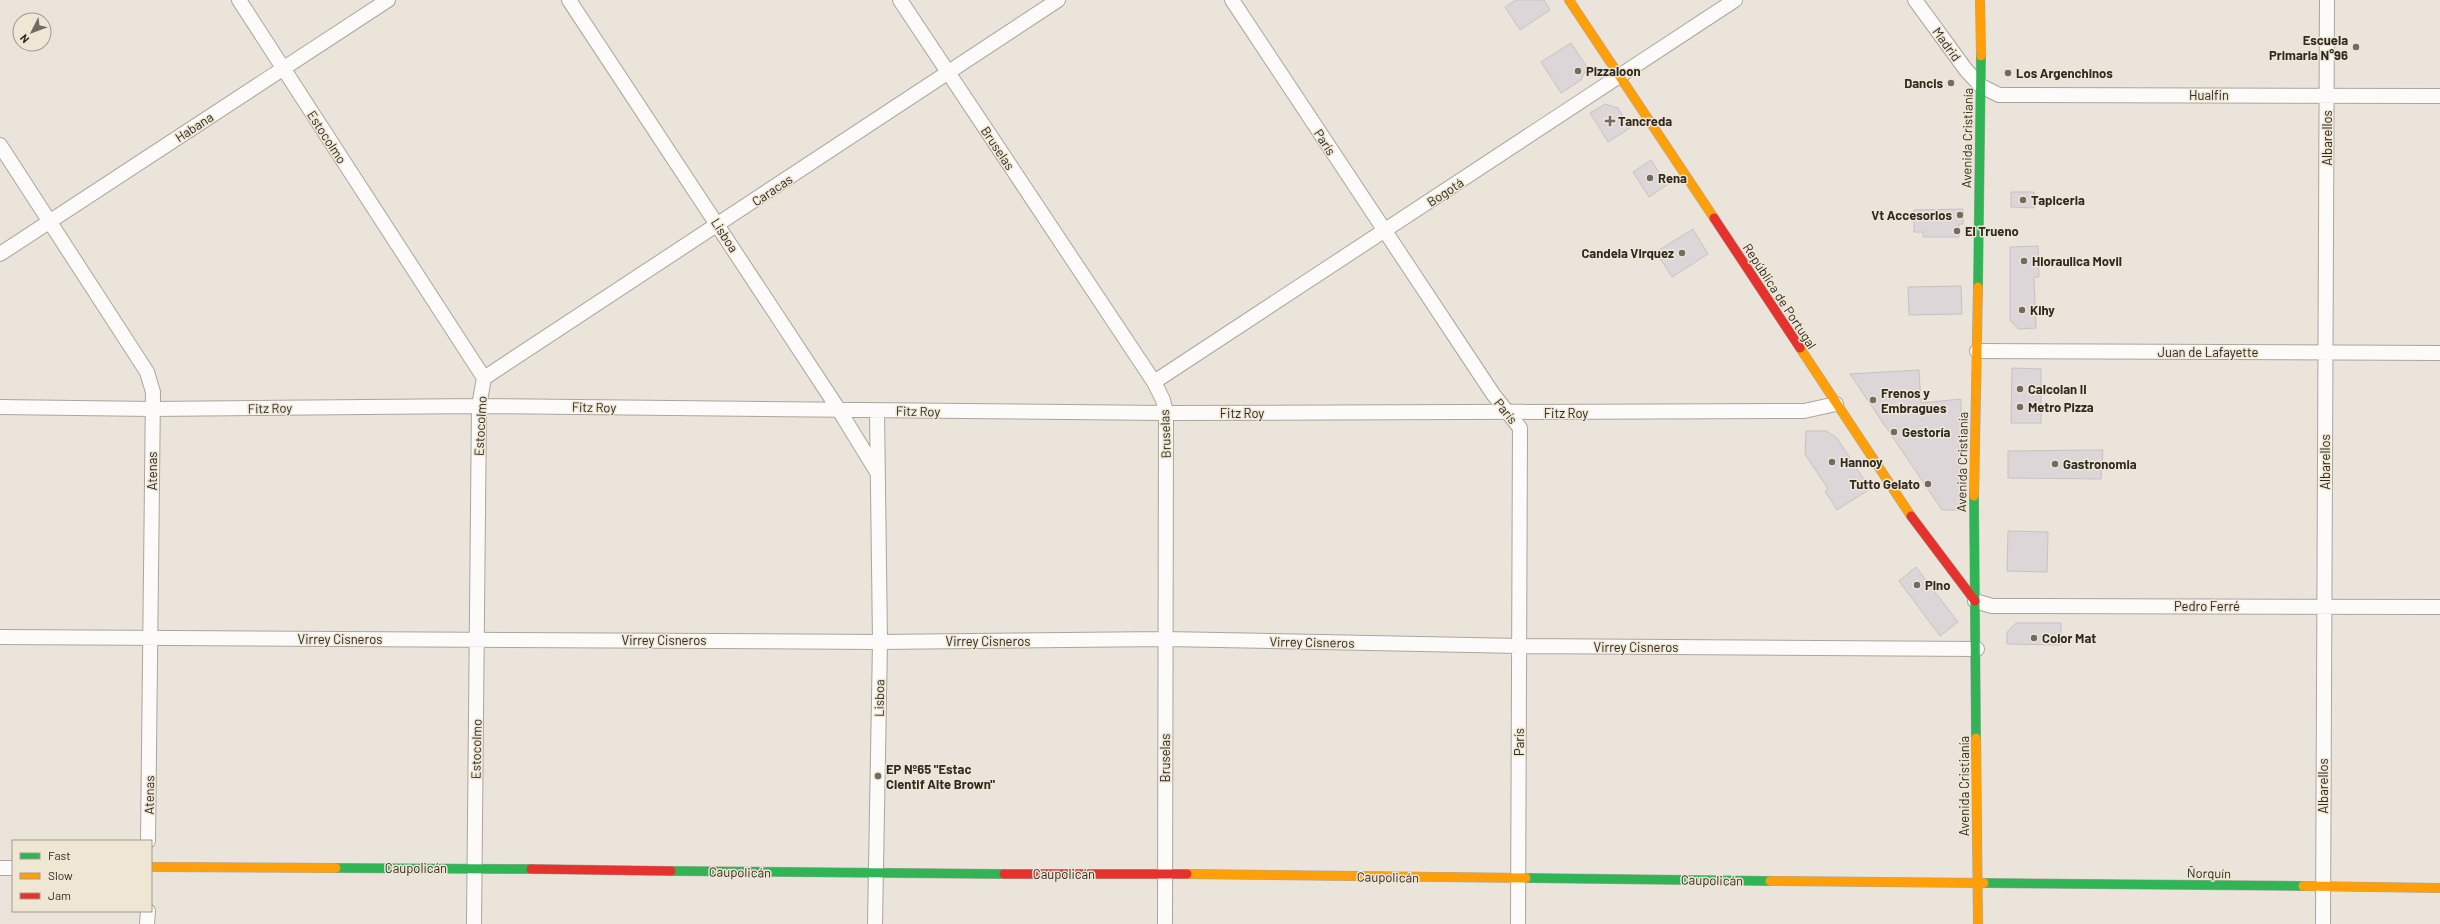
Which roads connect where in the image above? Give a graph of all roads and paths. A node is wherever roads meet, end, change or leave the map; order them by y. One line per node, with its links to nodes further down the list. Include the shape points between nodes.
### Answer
1 (239, 0): 12 (street, Estocolmo)
2 (388, 0): 12 (street, Habana)
3 (569, 0): 20 (street, Lisboa)
4 (900, 0): 13 (street, Bruselas)
5 (1058, 0): 13 (street, Caracas)
6 (1232, 0): 21 (street, París)
7 (1569, 0): 14 (street, República de Portugal)
8 (1735, 0): 14 (street, Bogotá)
9 (1915, 0): 15 (street, Madrid, via 1953,55)
10 (1980, 0): 15 (street, Avenida Cristianía)
11 (2327, 0): 16 (street, Albarellos)
12 (283, 69): 19 (street, Habana); 26 (street, Estocolmo)
13 (947, 73): 20 (street, Caracas); 27 (street, Bruselas)
14 (1620, 76): 21 (street, Bogotá); 28 (street, República de Portugal)
15 (1981, 86): 16 (street, Hualfin, via 1999,95); 23 (street, Avenida Cristianía)
16 (2328, 95): 17 (street, Hualfin); 24 (street, Albarellos)
17 (2440, 96)
18 (0, 146): 19 (street, Atenas)
19 (50, 220): 22 (street, Habana); 31 (street, Atenas, via 147,372 154,392)
20 (718, 225): 26 (street, Caracas); 32 (street, Lisboa)
21 (1384, 232): 27 (street, Bogotá); 35 (street, París)
22 (0, 254)
23 (1977, 351): 24 (street, Juan de Lafayette); 37 (street, Avenida Cristianía)
24 (2325, 353): 25 (street, Juan de Lafayette); 38 (street, Albarellos)
25 (2440, 353)
26 (484, 378): 29 (street, Estocolmo)
27 (1154, 382): 34 (street, Bruselas)
28 (1836, 404): 35 (street, Fitz Roy, via 1804,411); 37 (street, República de Portugal, via 1926,538)
29 (479, 406): 31 (street, Fitz Roy); 32 (street, Fitz Roy); 42 (street, Estocolmo)
30 (0, 407): 31 (street, Fitz Roy)
31 (152, 409): 41 (street, Atenas)
32 (839, 410): 33 (street, Fitz Roy); 36 (street, Lisboa)
33 (877, 411): 34 (street, Fitz Roy); 36 (street, Lisboa)
34 (1166, 413): 35 (street, Fitz Roy); 43 (street, Bruselas)
35 (1508, 413): 45 (street, París, via 1520,428)
36 (877, 472): 44 (street, Lisboa)
37 (1975, 601): 38 (street, Pedro Ferré, via 1992,606); 46 (street, Avenida Cristianía)
38 (2324, 607): 39 (street, Pedro Ferré); 56 (street, Albarellos)
39 (2440, 607)
40 (0, 636): 41 (street, Virrey Cisneros)
41 (151, 638): 42 (street, Virrey Cisneros); 47 (street, Atenas)
42 (477, 639): 44 (street, Virrey Cisneros); 51 (street, Estocolmo)
43 (1165, 639): 44 (street, Virrey Cisneros); 45 (street, Virrey Cisneros); 53 (street, Bruselas)
44 (880, 642): 52 (street, Lisboa)
45 (1520, 646): 46 (street, Virrey Cisneros); 54 (street, París)
46 (1977, 649): 55 (street, Avenida Cristianía)
47 (148, 840)
48 (152, 867): 51 (street, Caupolicán)
49 (0, 868): 50 (street)
50 (12, 868)
51 (474, 868): 52 (street, Caupolicán); 60 (street, Estocolmo)
52 (875, 874): 53 (street, Caupolicán); 61 (street, Lisboa)
53 (1166, 874): 54 (street, Caupolicán); 62 (street, Bruselas)
54 (1518, 878): 55 (street, Caupolicán); 63 (street, París)
55 (1977, 883): 56 (street, Ñorquín); 64 (street, Avenida Cristianía)
56 (2322, 887): 57 (street, Ñorquín); 65 (street, Albarellos)
57 (2440, 888)
58 (148, 912): 59 (street)
59 (147, 924)
60 (474, 924)
61 (875, 924)
62 (1165, 924)
63 (1518, 924)
64 (1978, 924)
65 (2323, 924)

